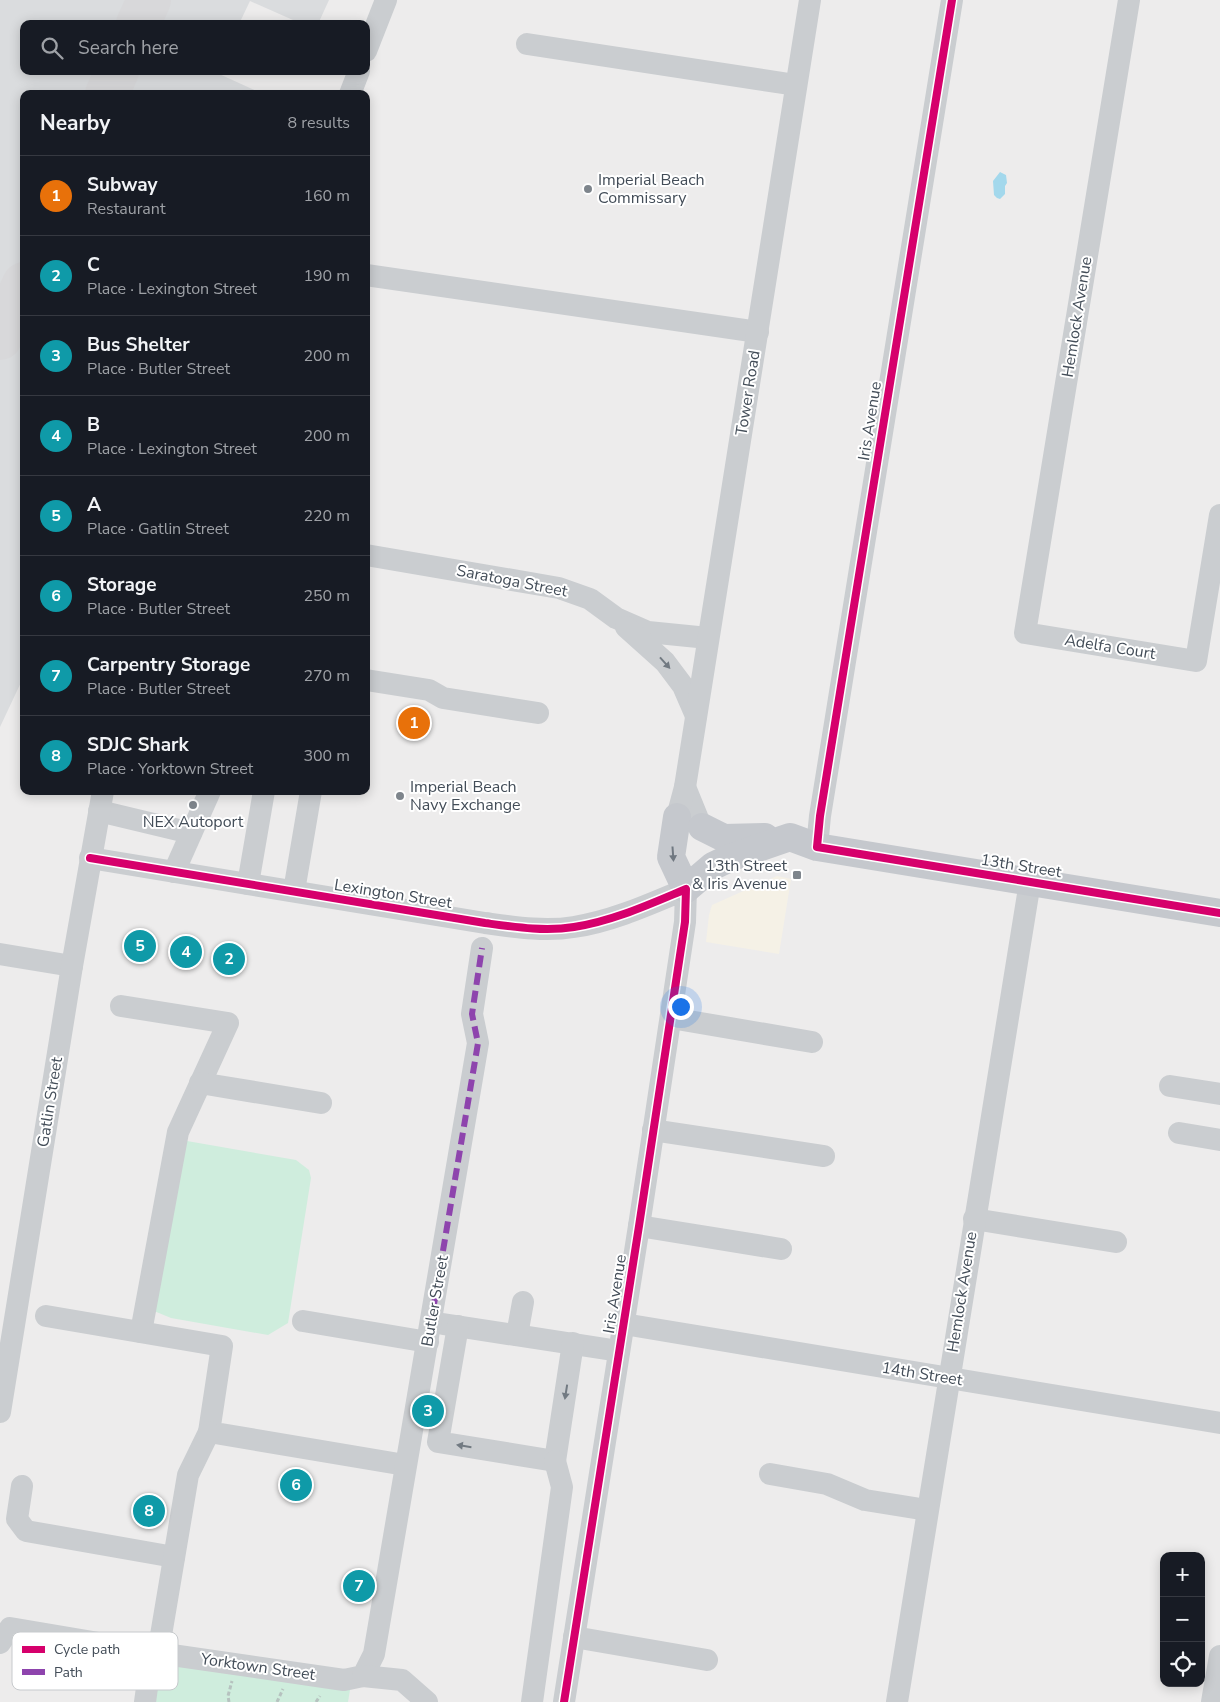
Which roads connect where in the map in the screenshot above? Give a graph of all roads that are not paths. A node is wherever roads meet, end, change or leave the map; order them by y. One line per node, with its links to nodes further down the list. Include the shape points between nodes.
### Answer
1 (386, 0): 5 (street)
2 (810, 0): 8 (street, Tower Road)
3 (952, 0): 27 (street, Iris Avenue)
4 (1129, 0): 15 (street, Hemlock Avenue)
5 (370, 40)
6 (527, 44): 8 (street)
7 (357, 75): 9 (street)
8 (796, 85): 11 (street, Tower Road)
9 (352, 90)
10 (370, 276): 11 (street)
11 (758, 332): 16 (street, Tower Road)
12 (1220, 515): 15 (street, Adelfa Court, via 1196,661)
13 (370, 556): 14 (street, Saratoga Street, via 559,588 590,599)
14 (616, 618): 16 (street, Saratoga Street, via 648,632); 19 (street, one-way to 19, via 665,662 683,686)
15 (1025, 633)
16 (708, 638): 19 (street, Tower Road)
17 (370, 681): 18 (street, via 429,690 443,698)
18 (538, 713)
19 (696, 717): 24 (street, Tower Road, via 685,786)
20 (208, 795): 25 (street)
21 (263, 795): 31 (street)
22 (310, 795): 33 (street)
23 (101, 801): 25 (street); 28 (street, Gatlin Street)
24 (692, 821): 26 (main road, 13th Street, via 724,838); 32 (main road, Tower Road, via 701,845)
25 (192, 833): 29 (street)
26 (790, 837): 27 (main road, 13th Street); 32 (main road, via 713,866)
27 (817, 847): 30 (main road, 13th Street); 32 (main road, 13th Street, via 713,883)
28 (90, 858): 29 (street, Lexington Street); 37 (street, Gatlin Street)
29 (174, 872): 31 (street, Lexington Street)
30 (1030, 882): 34 (main road, 13th Street); 49 (street, Hemlock Avenue)
31 (248, 884): 33 (street, Lexington Street)
32 (686, 889): 33 (street, Lexington Street, via 602,921 538,929); 39 (street, Iris Avenue, via 685,922)
33 (294, 891)
34 (1220, 913)
35 (482, 948): 59 (street, Butler Street, via 472,1014 478,1043)
36 (0, 954): 37 (street)
37 (72, 966): 64 (street, Gatlin Street)
38 (121, 1006): 41 (street, via 228,1024)
39 (670, 1018): 40 (street); 45 (street, Iris Avenue)
40 (812, 1042)
41 (200, 1083): 44 (street); 58 (street, via 178,1132)
42 (1170, 1086): 43 (street)
43 (1220, 1094)
44 (322, 1102)
45 (653, 1130): 48 (street); 50 (street, Iris Avenue)
46 (1179, 1134): 47 (street)
47 (1220, 1140)
48 (824, 1156)
49 (974, 1219): 51 (street); 63 (street, Hemlock Avenue)
50 (639, 1226): 52 (street); 56 (street, Iris Avenue)
51 (1116, 1242)
52 (781, 1249)
53 (522, 1302): 60 (street)
54 (46, 1316): 58 (street)
55 (303, 1321): 59 (street)
56 (624, 1324): 62 (street, Iris Avenue); 63 (street, 14th Street)
57 (458, 1326): 59 (street); 60 (street); 67 (street, one-way to 57, via 438,1442)
58 (140, 1332): 66 (street, via 222,1346)
59 (430, 1332): 68 (street, Butler Street)
60 (517, 1335): 61 (street)
61 (573, 1343): 62 (street); 67 (street, one-way to 67)
62 (620, 1351): 74 (street, Iris Avenue)
63 (948, 1378): 65 (street, 14th Street); 71 (street, Hemlock Avenue)
64 (0, 1412)
65 (1220, 1423)
66 (209, 1432): 68 (street); 72 (street, via 188,1475)
67 (555, 1461): 81 (street, via 562,1487)
68 (405, 1465): 78 (street, Butler Street, via 374,1654)
69 (770, 1474): 71 (street, via 827,1484 865,1500)
70 (22, 1486): 72 (street, via 17,1519 26,1531)
71 (927, 1510): 83 (street, Hemlock Avenue)
72 (174, 1558): 73 (street)
73 (159, 1632)
74 (574, 1637): 77 (street); 82 (street, Iris Avenue)
75 (178, 1655): 78 (street, Yorktown Street, via 344,1680)
76 (1220, 1656): 79 (street)
77 (707, 1660)
78 (363, 1676): 80 (street, Yorktown Street, via 402,1680)
79 (1215, 1701)
80 (427, 1702)
81 (532, 1702)
82 (564, 1702)
83 (897, 1702)

